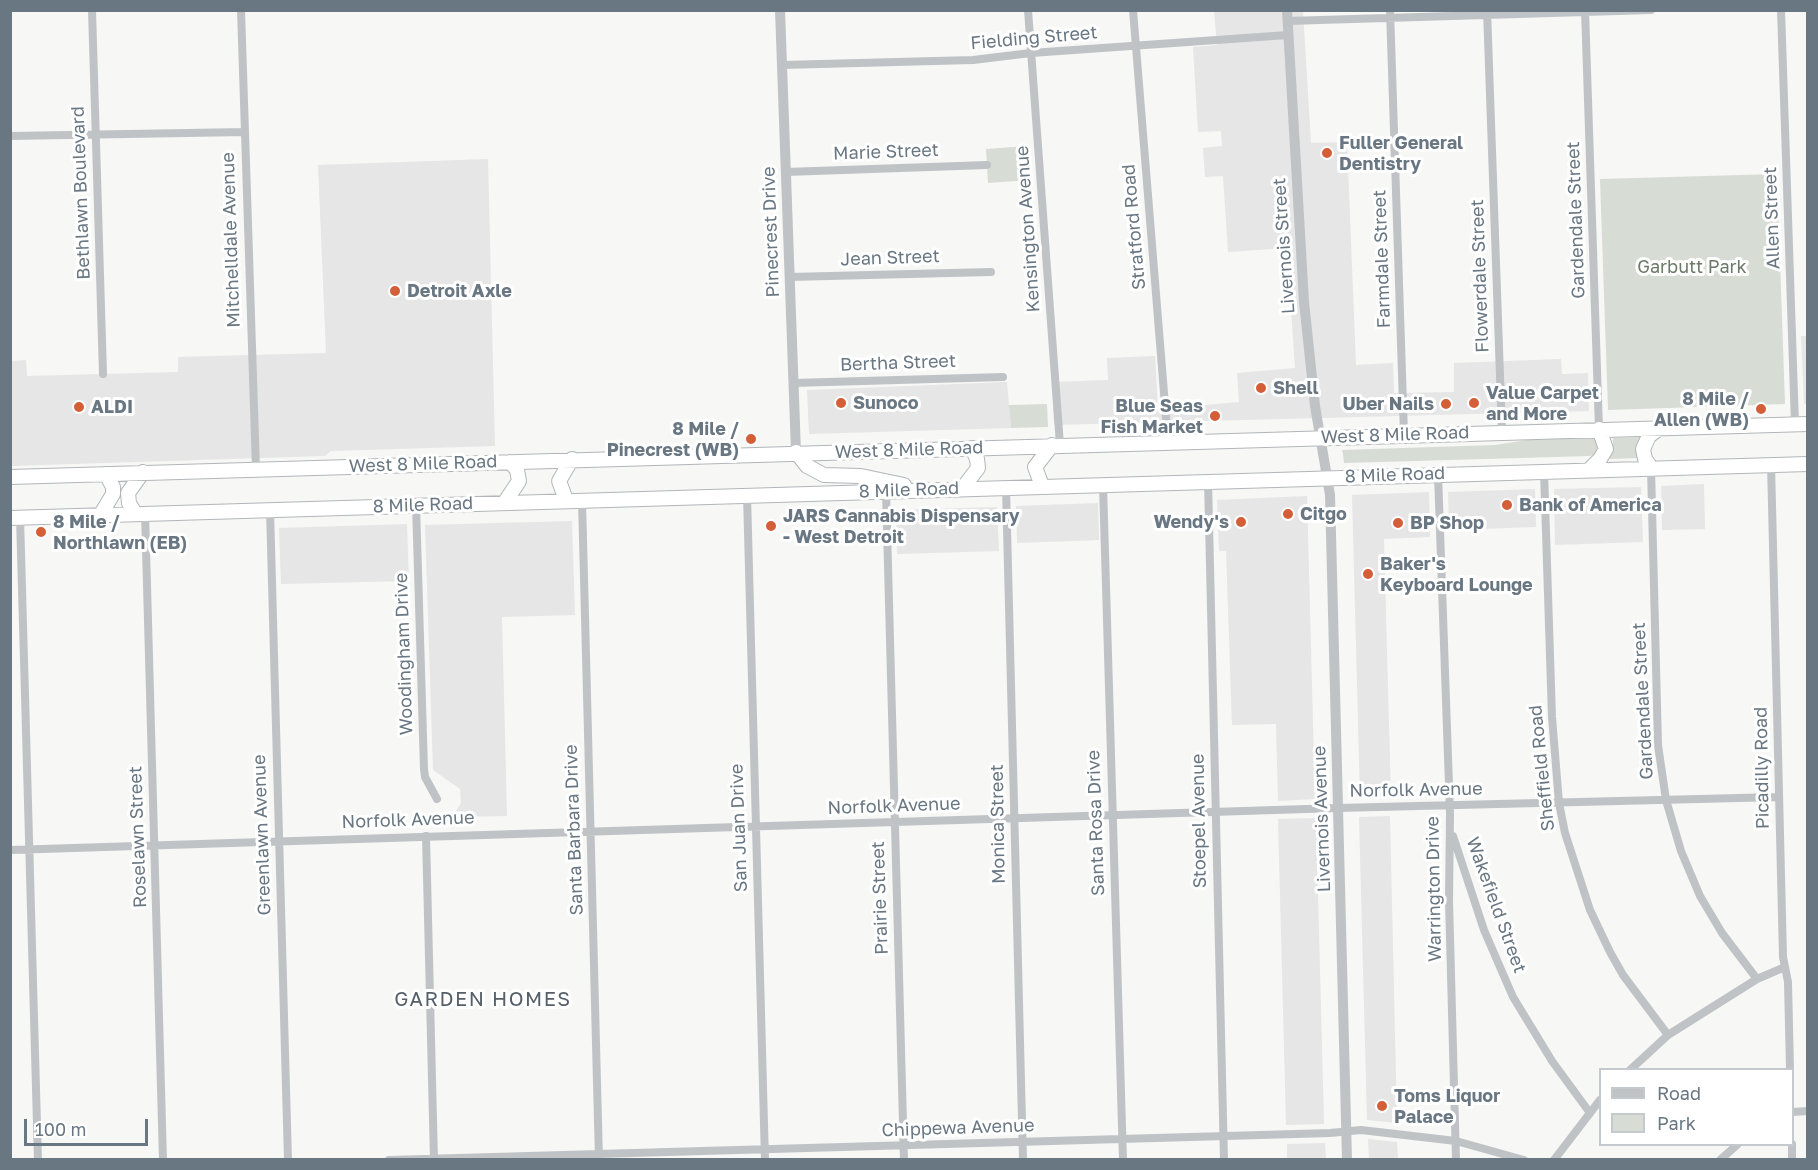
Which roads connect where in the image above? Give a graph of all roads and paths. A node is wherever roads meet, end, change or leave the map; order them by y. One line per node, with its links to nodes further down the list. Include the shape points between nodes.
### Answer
1 (92, 10): 17 (street, Bethlawn Boulevard)
2 (241, 10): 16 (street, Mitchelldale Avenue)
3 (780, 10): 15 (street, Pinecrest Drive)
4 (1028, 10): 14 (street, Kensington Avenue)
5 (1133, 10): 13 (street, Stratford Road)
6 (1652, 10): 8 (street)
7 (1781, 10): 26 (street, Allen Street)
8 (1585, 11): 9 (street); 28 (street, Gardendale Street)
9 (1487, 13): 10 (street); 29 (street, Flowerdale Street)
10 (1390, 14): 11 (street); 30 (street, Farmdale Street)
11 (1287, 16): 12 (street, Livernois Street)
12 (1288, 35): 13 (street, Fielding Street); 31 (street, Livernois Street, via 1304,302)
13 (1136, 46): 14 (street, Fielding Street); 32 (street, Stratford Road)
14 (1031, 53): 15 (street, Fielding Street, via 973,60); 33 (street, Kensington Avenue)
15 (782, 65): 20 (street, Pinecrest Drive)
16 (245, 132): 17 (street); 41 (street, Mitchelldale Avenue)
17 (96, 135): 18 (street); 23 (street, Bethlawn Boulevard)
18 (10, 136)
19 (987, 165): 20 (street, Marie Street)
20 (786, 172): 22 (street, Pinecrest Drive)
21 (991, 272): 22 (street, Jean Street)
22 (789, 277): 25 (street, Pinecrest Drive)
23 (103, 374)
24 (1003, 377): 25 (street, Bertha Street)
25 (793, 383): 35 (street, Pinecrest Drive)
26 (1801, 424): 27 (highway, West 8 Mile Road)
27 (1661, 427): 28 (highway, West 8 Mile Road); 40 (highway, via 1649,436 1643,448)
28 (1599, 429): 29 (highway, West 8 Mile Road); 42 (highway, via 1606,449)
29 (1502, 432): 30 (highway, West 8 Mile Road)
30 (1404, 434): 31 (highway, West 8 Mile Road)
31 (1319, 437): 32 (highway, West 8 Mile Road); 48 (street, Livernois Street)
32 (1168, 441): 33 (highway, West 8 Mile Road)
33 (1056, 445): 34 (highway, West 8 Mile Road); 51 (highway, via 1035,467)
34 (972, 448): 35 (highway, West 8 Mile Road); 53 (highway, via 978,468)
35 (796, 452): 36 (highway, West 8 Mile Road); 54 (highway, via 807,466 824,475 861,476)
36 (572, 459): 37 (highway, West 8 Mile Road); 57 (highway, via 559,481)
37 (510, 462): 41 (highway, West 8 Mile Road); 59 (highway, via 519,481)
38 (1771, 464): 39 (highway, 8 Mile Road); 40 (highway, 8 Mile Road); 65 (street, Picadilly Road)
39 (1808, 464)
40 (1651, 468): 42 (highway, 8 Mile Road); 67 (street, Gardendale Street, via 1658,745)
41 (256, 469): 44 (highway, West 8 Mile Road)
42 (1588, 470): 43 (highway, 8 Mile Road)
43 (1544, 471): 46 (highway, 8 Mile Road); 68 (street, Sheffield Road, via 1552,717)
44 (142, 472): 45 (highway, West 8 Mile Road); 62 (highway, via 128,493 129,503)
45 (106, 474): 47 (highway, West 8 Mile Road); 63 (highway, via 113,494)
46 (1438, 474): 48 (highway, 8 Mile Road); 69 (street, Warrington Drive)
47 (10, 477)
48 (1327, 477): 49 (highway, 8 Mile Road); 70 (street, Livernois Avenue)
49 (1208, 481): 50 (highway, 8 Mile Road); 71 (street, Stoepel Avenue)
50 (1103, 485): 51 (highway, 8 Mile Road); 72 (street, Santa Rosa Drive)
51 (1042, 486): 52 (highway, 8 Mile Road)
52 (1006, 488): 53 (highway, 8 Mile Road); 73 (street, Monica Street)
53 (962, 489): 54 (highway, 8 Mile Road)
54 (926, 490): 55 (highway, 8 Mile Road)
55 (886, 491): 56 (highway, 8 Mile Road); 74 (street, Prairie Street)
56 (747, 495): 58 (highway, 8 Mile Road); 75 (street, San Juan Drive)
57 (566, 500): 58 (highway, 8 Mile Road); 59 (highway, 8 Mile Road)
58 (582, 500): 77 (street, Santa Barbara Drive)
59 (505, 502): 60 (highway, 8 Mile Road)
60 (416, 505): 61 (highway, 8 Mile Road); 66 (street, Woodingham Drive, via 424,769)
61 (270, 510): 62 (highway, 8 Mile Road); 79 (street, Greenlawn Avenue)
62 (140, 513): 63 (highway, 8 Mile Road); 80 (street, Roselawn Street)
63 (100, 514): 64 (highway, 8 Mile Road)
64 (15, 518): 81 (street)
65 (1779, 797): 67 (street, Norfolk Avenue); 83 (street, Picadilly Road)
66 (437, 799)
67 (1666, 800): 68 (street, Norfolk Avenue); 84 (street, Gardendale Street, via 1680,851 1700,896 1722,933)
68 (1559, 803): 69 (street, Norfolk Avenue); 85 (street, Sheffield Road, via 1574,866 1598,929 1623,975)
69 (1449, 806): 70 (street, Norfolk Avenue); 76 (street, Warrington Drive)
70 (1338, 808): 71 (street, Norfolk Avenue); 90 (street, Livernois Avenue)
71 (1215, 813): 72 (street, Norfolk Avenue); 91 (street, Stoepel Avenue)
72 (1113, 816): 73 (street, Norfolk Avenue); 92 (street, Santa Rosa Drive)
73 (1014, 819): 74 (street, Norfolk Avenue); 94 (street, Monica Street)
74 (895, 822): 75 (street, Norfolk Avenue); 95 (street, Prairie Street)
75 (756, 827): 77 (street, Norfolk Avenue); 97 (street, San Juan Drive)
76 (1450, 828): 89 (street, Wakefield Street, via 1484,930 1513,997); 93 (street, Warrington Drive)
77 (591, 831): 78 (street, Norfolk Avenue); 98 (street, Santa Barbara Drive)
78 (426, 836): 79 (street, Norfolk Avenue); 99 (street)
79 (279, 842): 80 (street, Norfolk Avenue); 102 (street, Greenlawn Avenue)
80 (154, 846): 81 (street, Norfolk Avenue); 101 (street, Roselawn Street)
81 (29, 849): 82 (street, Norfolk Avenue); 100 (street)
82 (10, 850)
83 (1785, 967): 84 (street); 87 (street, Picadilly Road)
84 (1758, 979): 85 (street)
85 (1668, 1035): 86 (street)
86 (1632, 1068)
87 (1790, 1068)
88 (1599, 1101): 89 (street)
89 (1590, 1113): 112 (street)
90 (1346, 1130): 91 (street, Chippewa Avenue); 93 (street, Chippewa Avenue); 109 (street, Livernois Avenue)
91 (1224, 1136): 92 (street, Chippewa Avenue); 108 (street, Stoepel Avenue)
92 (1122, 1140): 94 (street, Chippewa Avenue); 107 (street, Santa Rosa Drive)
93 (1455, 1141): 110 (street, Warrington Drive); 111 (street, Chippewa Avenue)
94 (1023, 1142): 95 (street, Chippewa Avenue); 106 (street, Monica Street)
95 (903, 1146): 97 (street, Chippewa Avenue); 105 (street, Prairie Street)
96 (1736, 1146): 113 (street)
97 (765, 1150): 98 (street, Chippewa Avenue); 104 (street, San Juan Drive)
98 (599, 1156): 99 (street, Chippewa Avenue)
99 (434, 1159): 103 (street, Chippewa Avenue)
100 (38, 1160)
101 (163, 1160)
102 (288, 1160)
103 (389, 1160)
104 (765, 1160)
105 (904, 1160)
106 (1023, 1160)
107 (1123, 1160)
108 (1224, 1160)
109 (1347, 1160)
110 (1456, 1160)
111 (1524, 1160)
112 (1554, 1160)
113 (1720, 1160)

